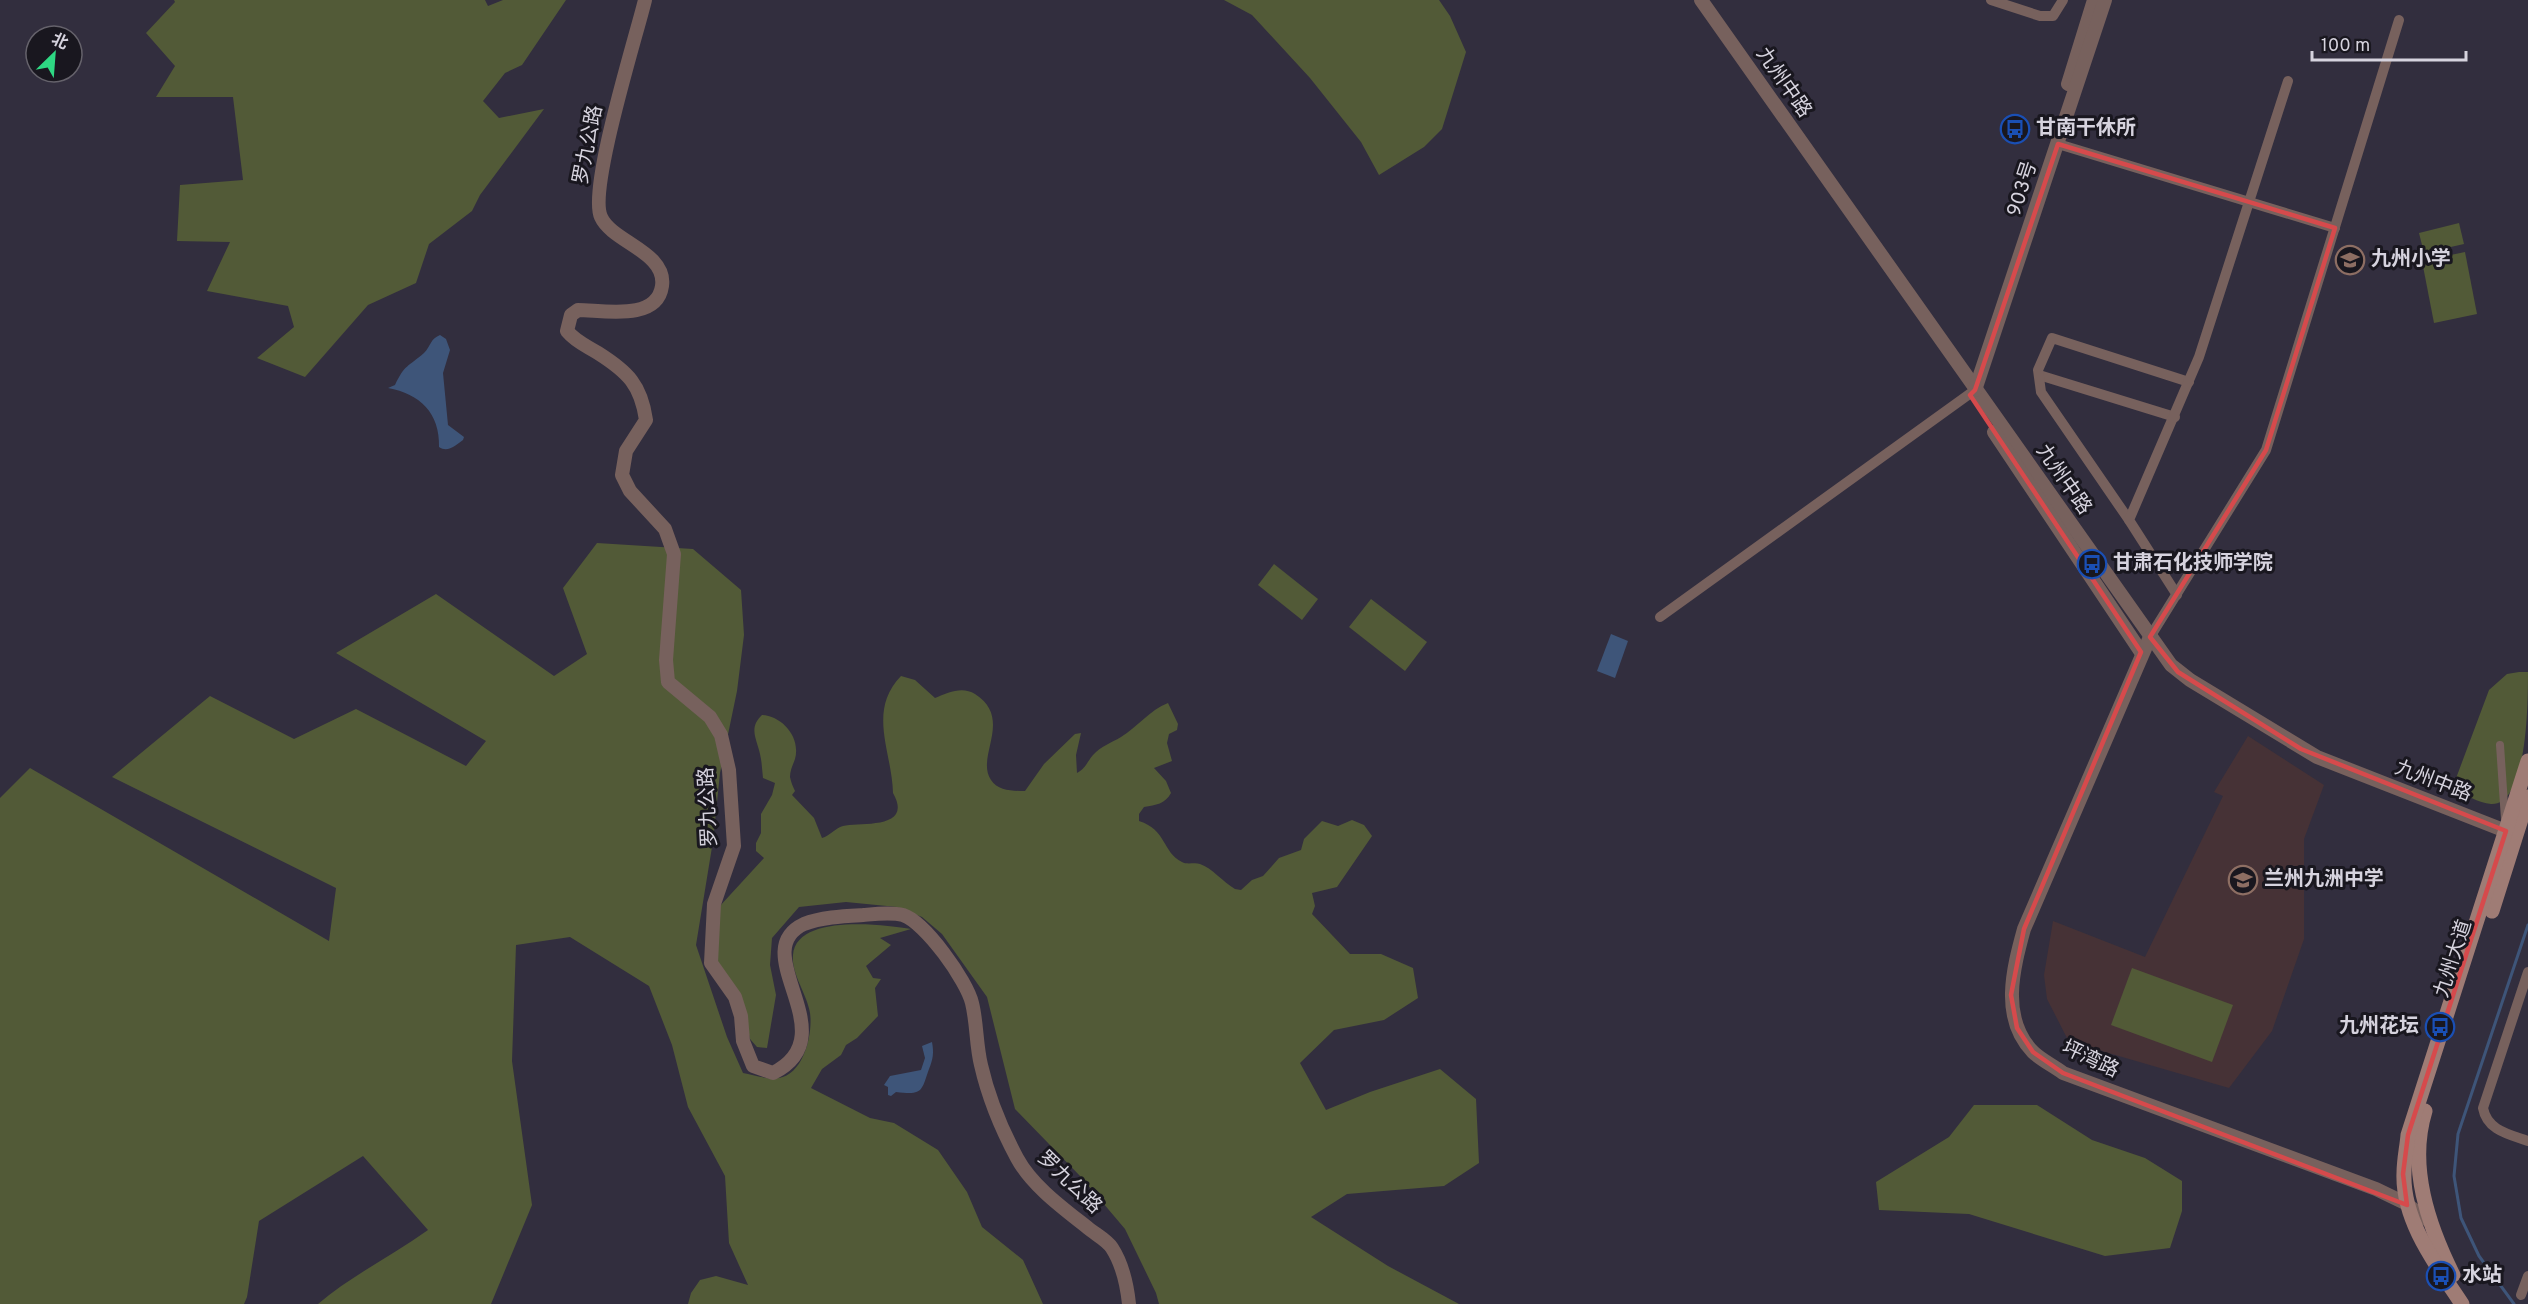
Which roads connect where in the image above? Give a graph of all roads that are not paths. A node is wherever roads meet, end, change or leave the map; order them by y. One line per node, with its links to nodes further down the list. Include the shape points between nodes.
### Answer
1 (645, 0): 30 (street, 罗九公路, via 598,190 601,217 617,235 646,253 663,285 647,306 635,311 578,310 571,315 567,331 574,340 599,353 631,378 642,396 646,420 626,451 622,475 630,491 665,529 674,554 666,660 668,682 710,717 722,735 729,770 734,846 714,904 711,963 735,997 743,1041 753,1066 773,1073 793,1059 801,1030 801,1012 783,960 791,934 805,924 841,916 904,915 917,923 939,948 972,1000 982,1072 1018,1160 1041,1187 1111,1246 1127,1283)
2 (1990, 0): 3 (street, via 2040,16 2053,16)
3 (2063, 0)
4 (2101, 0): 8 (street, 903号); 13 (street)
5 (1701, 1): 13 (street, 九州中路)
6 (2398, 20): 10 (street)
7 (2288, 81): 9 (street)
8 (2058, 144): 9 (street); 13 (street, 903号)
9 (2250, 202): 10 (street); 12 (street)
10 (2335, 228): 16 (street, via 2266,450)
11 (2039, 375): 12 (street, via 2052,338); 14 (street); 15 (street, via 2041,392)
12 (2189, 382): 14 (street)
13 (1969, 387): 17 (street); 18 (street, 九州中路); 19 (street)
14 (2175, 417): 15 (street)
15 (2129, 520): 16 (street)
16 (2177, 595): 18 (street)
17 (1660, 617)
18 (2150, 637): 19 (street, 坪湾路); 23 (street, 九州中路, via 2178,672 2301,749 2360,776)
19 (2141, 652): 26 (street, 坪湾路, via 2024,929 2011,995 2017,1028 2033,1052 2063,1073 2376,1189)
20 (2500, 745): 23 (street)
21 (2528, 761): 23 (main road)
22 (2528, 797): 23 (main road, 九州大道)
23 (2511, 833): 26 (main road, via 2408,1135 2403,1174); 27 (main road, 九州大道, via 2422,1122 2421,1177)
24 (2528, 972): 25 (street, via 2483,1108 2485,1119 2497,1130)
25 (2528, 1140)
26 (2407, 1205): 27 (street, 坪湾路); 31 (main road, via 2430,1256)
27 (2429, 1221): 32 (main road, 九州大道)
28 (2528, 1276): 29 (street)
29 (2521, 1294)
30 (1129, 1304)
31 (2462, 1304)
32 (2470, 1304)

